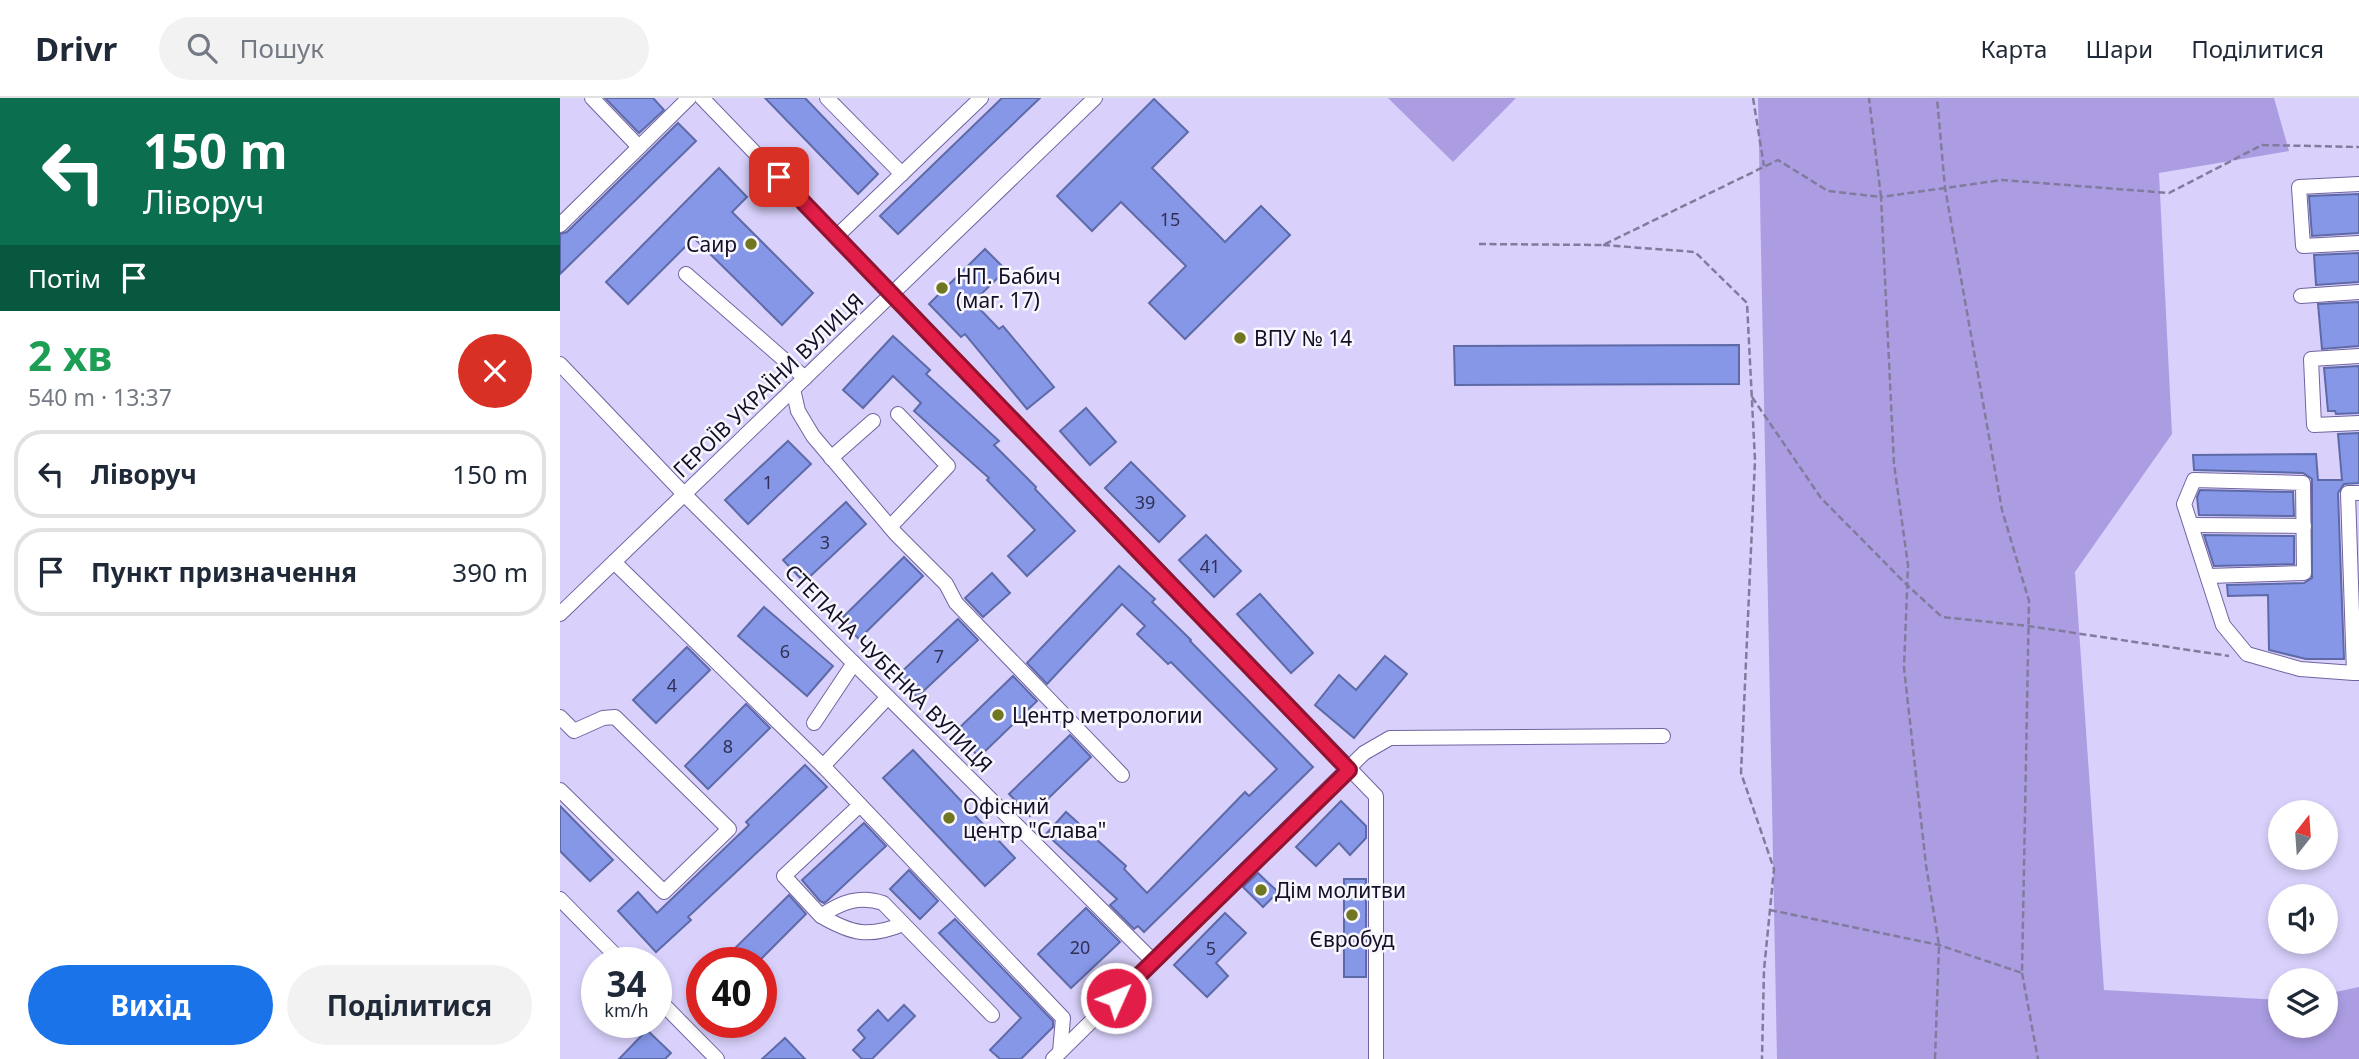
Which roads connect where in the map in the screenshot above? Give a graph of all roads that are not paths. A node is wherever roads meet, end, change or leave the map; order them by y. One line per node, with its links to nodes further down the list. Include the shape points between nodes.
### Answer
1 (592, 98): 7 (street)
2 (689, 98): 7 (street)
3 (702, 98): 11 (street)
4 (827, 98): 8 (street)
5 (981, 98): 8 (street)
6 (1095, 98): 15 (street, ГЕРОЇВ УКРАЇНИ ВУЛИЦЯ)
7 (639, 147): 10 (street)
8 (902, 174): 11 (street)
9 (2359, 184): 12 (street, via 2299,187 2303,246)
10 (560, 225)
11 (837, 236): 15 (street)
12 (2359, 243)
13 (686, 274): 19 (street)
14 (2359, 292): 16 (street)
15 (892, 293): 19 (street, ГЕРОЇВ УКРАЇНИ ВУЛИЦЯ); 40 (street)
16 (2301, 296)
17 (2359, 356): 23 (street, via 2311,359 2314,425)
18 (560, 364): 26 (street, СТЕПАНА ЧУБЕНКА ВУЛИЦЯ)
19 (805, 378): 20 (street, ГЕРОЇВ УКРАЇНИ ВУЛИЦЯ)
20 (793, 390): 24 (street, via 798,411); 26 (street, ГЕРОЇВ УКРАЇНИ ВУЛИЦЯ)
21 (898, 414): 29 (street, via 948,466)
22 (873, 421): 24 (street)
23 (2359, 423)
24 (831, 458): 29 (street)
25 (2359, 493): 34 (street, via 2348,493)
26 (684, 494): 30 (street, ГЕРОЇВ УКРАЇНИ ВУЛИЦЯ); 33 (street, СТЕПАНА ЧУБЕНКА ВУЛИЦЯ)
27 (2192, 525): 28 (street); 28 (street, via 2184,504 2194,480 2303,484); 31 (street)
28 (2304, 526): 31 (street, via 2304,573)
29 (890, 527): 41 (street, via 946,584 956,603)
30 (614, 562): 32 (street, ГЕРОЇВ УКРАЇНИ ВУЛИЦЯ); 39 (street)
31 (2208, 576): 34 (street, via 2223,625 2247,654 2300,669)
32 (563, 606)
33 (854, 663): 35 (street, СТЕПАНА ЧУБЕНКА ВУЛИЦЯ); 37 (street)
34 (2356, 673)
35 (888, 697): 39 (street); 48 (street, СТЕПАНА ЧУБЕНКА ВУЛИЦЯ)
36 (560, 717): 42 (street, via 574,731 603,718 615,718 729,829 664,892)
37 (814, 723)
38 (1663, 736): 40 (street, via 1390,738 1364,753)
39 (823, 766): 43 (street)
40 (1349, 770): 48 (street); 53 (street, via 1376,796)
41 (1122, 775)
42 (560, 790)
43 (860, 805): 45 (street, via 785,876); 51 (street, via 1063,1018)
44 (560, 899): 47 (street)
45 (821, 916): 46 (street, via 868,933); 46 (street, via 853,900 870,899 883,903)
46 (903, 924): 50 (street)
47 (607, 947)
48 (1153, 961): 51 (street)
49 (672, 1013): 52 (street)
50 (992, 1014)
51 (1057, 1056)
52 (717, 1059)
53 (1376, 1059)

